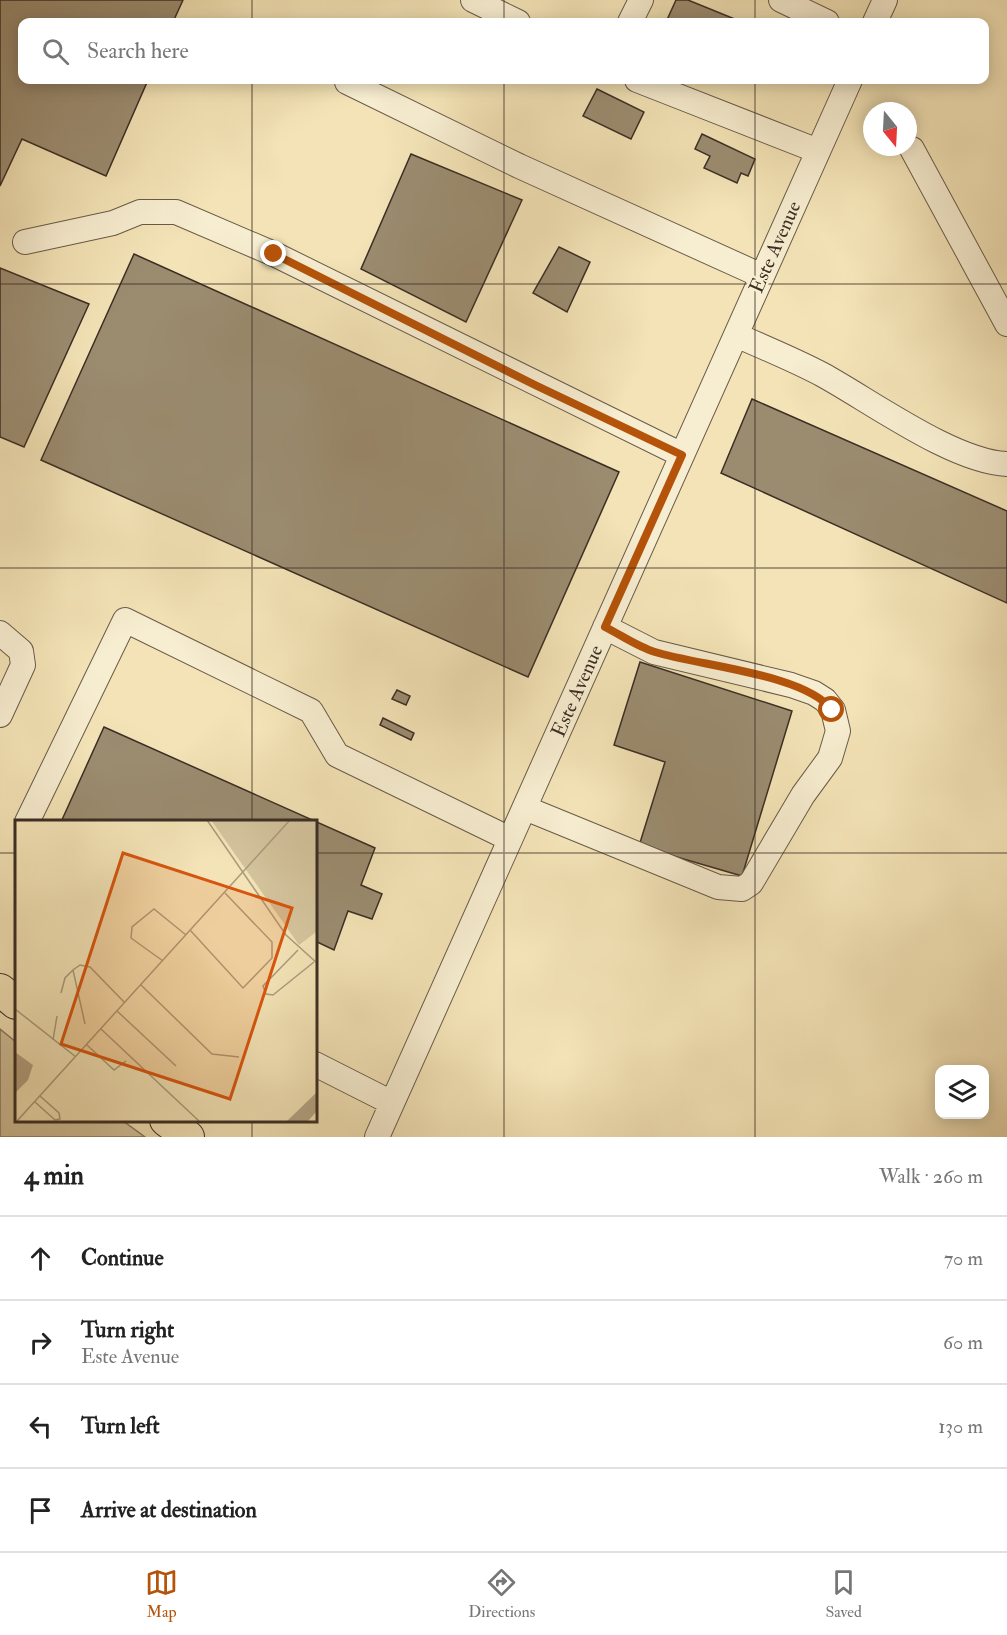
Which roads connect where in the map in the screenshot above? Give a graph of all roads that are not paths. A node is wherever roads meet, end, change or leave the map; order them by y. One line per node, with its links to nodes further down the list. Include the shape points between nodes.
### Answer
1 (473, 0): 5 (street)
2 (641, 0): 6 (street)
3 (781, 0): 7 (street)
4 (885, 0): 8 (street)
5 (510, 18)
6 (632, 18)
7 (819, 18)
8 (877, 18)
9 (351, 84): 15 (street, via 519,166)
10 (647, 84): 12 (street)
11 (847, 84): 12 (street, Este Avenue)
12 (818, 151): 15 (street, Este Avenue)
13 (916, 156): 16 (street)
14 (25, 242): 18 (street, via 113,223 140,212 176,212 274,254)
15 (762, 276): 17 (street, Este Avenue)
16 (1007, 324)
17 (736, 335): 18 (street, Este Avenue); 19 (street, via 821,374 954,450 987,464)
18 (682, 455): 20 (street, Este Avenue)
19 (1007, 464)
20 (605, 627): 23 (street, Este Avenue); 23 (street, via 654,652 814,693 825,700 836,719 836,744 830,758 803,795 752,883 742,889 718,887 685,876)
21 (0, 633): 22 (street, via 21,651 23,665)
22 (0, 715)
23 (525, 808): 25 (street, Este Avenue)
24 (28, 820): 25 (street, via 125,621 311,711 337,755)
25 (510, 839): 29 (street, Este Avenue)
26 (0, 990): 27 (main road)
27 (15, 1002)
28 (316, 1065): 29 (street)
29 (392, 1103): 32 (street, Este Avenue)
30 (169, 1122): 31 (main road)
31 (188, 1137)
32 (377, 1137)

